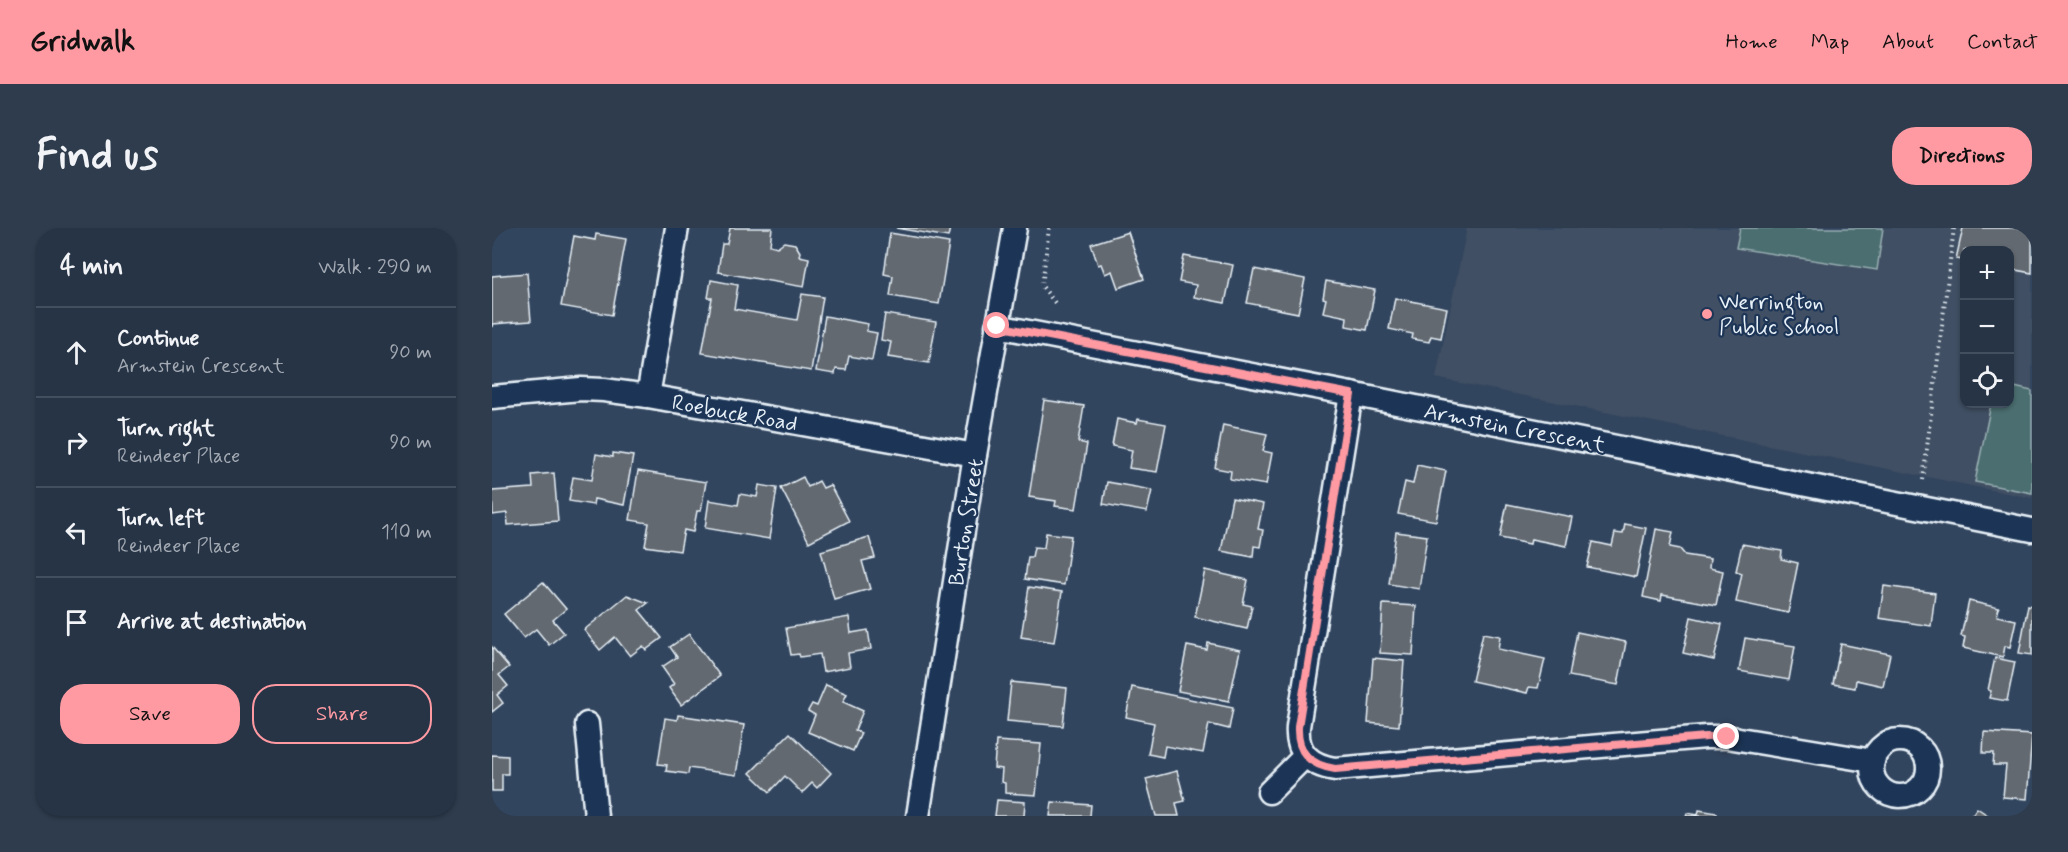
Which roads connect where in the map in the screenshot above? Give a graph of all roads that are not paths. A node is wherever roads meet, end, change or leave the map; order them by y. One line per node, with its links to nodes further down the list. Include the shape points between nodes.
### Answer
1 (677, 228): 5 (street)
2 (1014, 228): 3 (street, Burton Street)
3 (997, 326): 4 (street, Armstein Crescent); 7 (street, Burton Street)
4 (1351, 394): 8 (street, Armstein Crescent); 10 (street, via 1298,727 1298,741)
5 (648, 396): 6 (street, Roebuck Road, via 581,389); 7 (street, Roebuck Road)
6 (492, 397)
7 (975, 455): 14 (street, Burton Street)
8 (2032, 530)
9 (587, 724): 13 (street)
10 (1305, 756): 11 (street, via 1335,769 1727,737); 12 (street)
11 (1873, 761)
12 (1269, 792)
13 (596, 816)
14 (918, 816)

